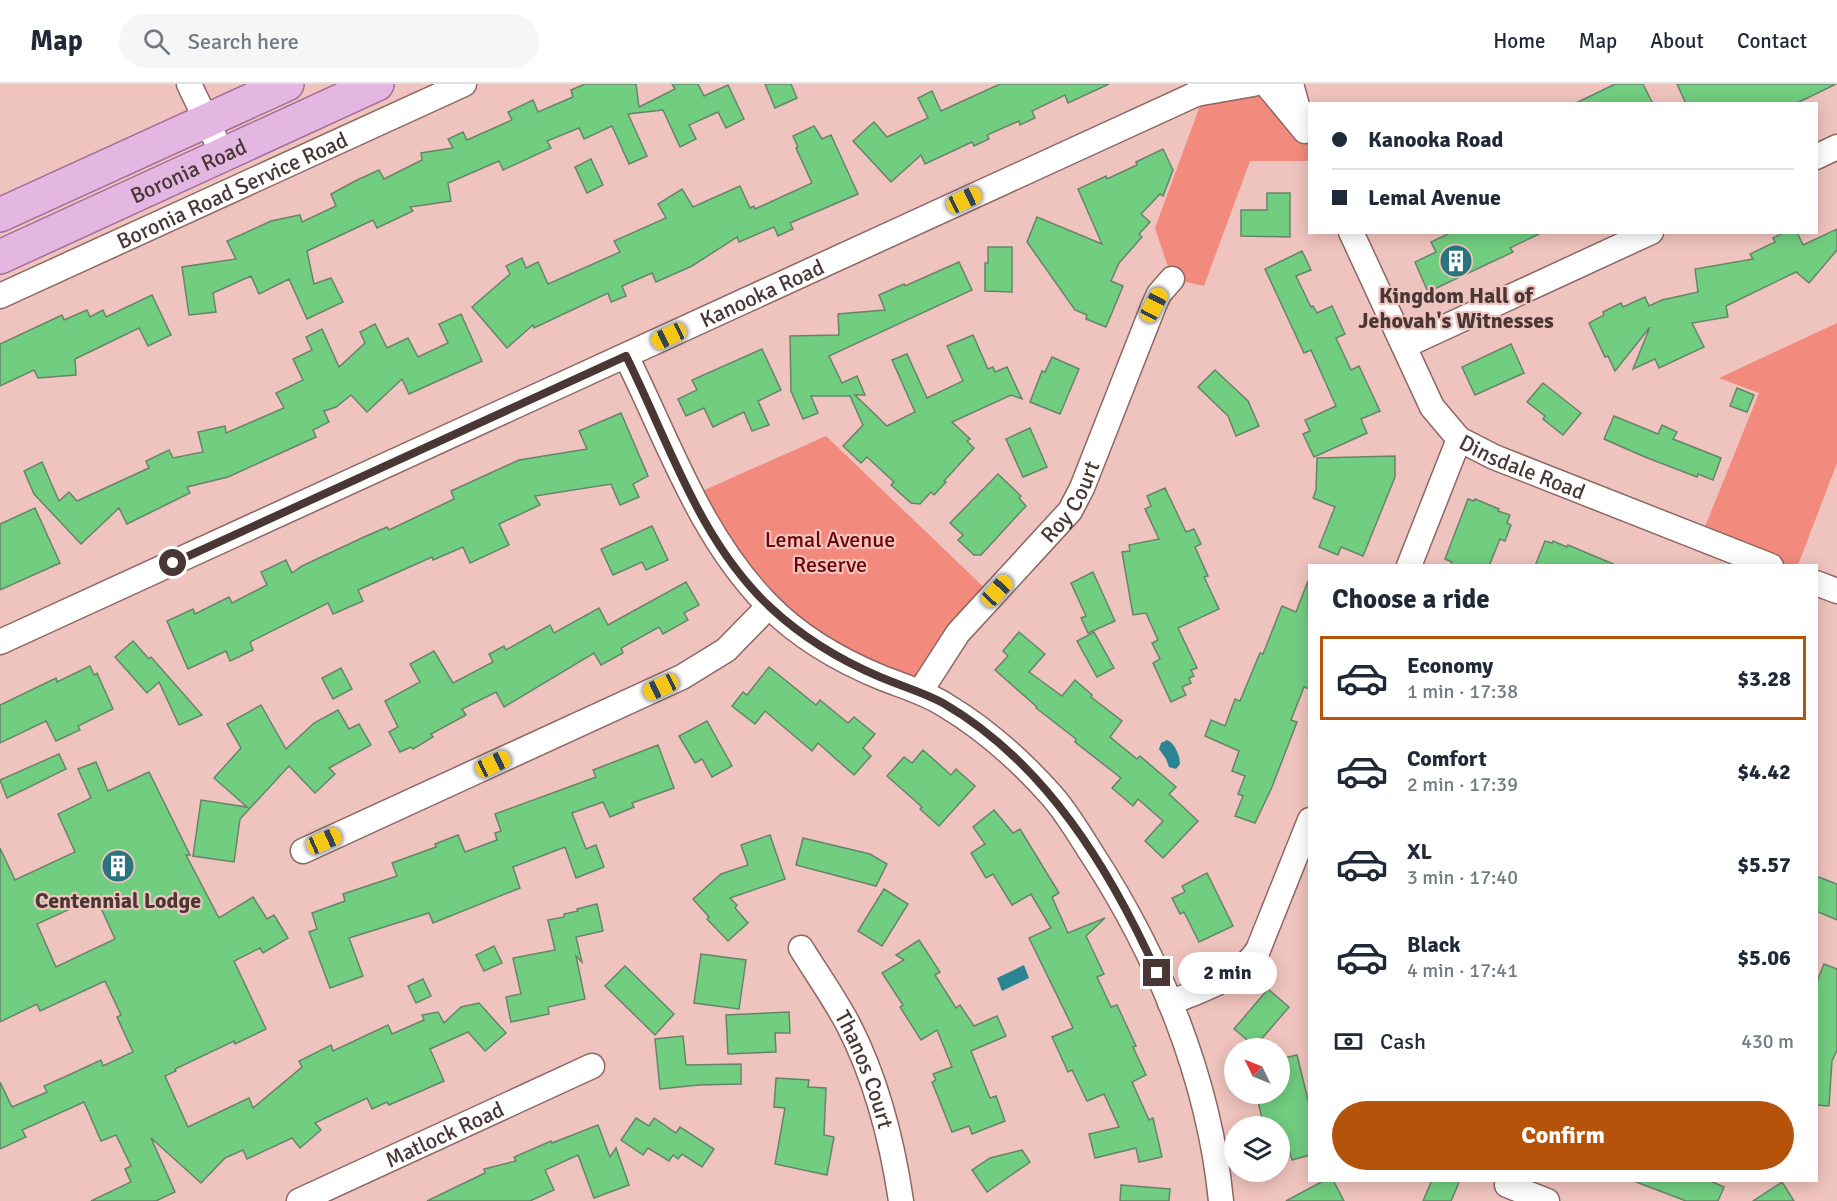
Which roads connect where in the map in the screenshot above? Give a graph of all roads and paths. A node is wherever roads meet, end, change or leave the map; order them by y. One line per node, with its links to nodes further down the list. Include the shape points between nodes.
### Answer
1 (189, 84): 9 (street)
2 (287, 84): 9 (main road, Boronia Road)
3 (377, 84): 12 (main road, Boronia Road)
4 (464, 84): 19 (street, Boronia Road Service Road)
5 (1253, 84): 8 (street, Kanooka Road)
6 (1266, 84): 10 (street)
7 (1291, 84): 10 (street)
8 (1203, 89): 21 (street, Kanooka Road)
9 (207, 121): 12 (street); 14 (main road, Boronia Road)
10 (1307, 137)
11 (1837, 147): 13 (street)
12 (223, 155): 17 (main road, Boronia Road)
13 (1818, 156)
14 (0, 215)
15 (1352, 234): 20 (street, Dinsdale Road)
16 (1647, 234): 20 (street)
17 (0, 257)
18 (1172, 279): 29 (street, Roy Court, via 1154,305 1070,511 958,633)
19 (0, 296)
20 (1404, 346): 22 (street, Dinsdale Road, via 1432,407)
21 (626, 356): 27 (street, via 699,512 732,564); 28 (street, Kanooka Road)
22 (1460, 439): 23 (street, Dinsdale Road, via 1494,457); 24 (street)
23 (1756, 563)
24 (1410, 564)
25 (1818, 584): 26 (street)
26 (1837, 591)
27 (769, 606): 29 (street, via 801,633 853,665); 31 (street, via 726,650 705,665)
28 (0, 642)
29 (920, 692): 33 (street, via 992,738 1054,798 1116,892)
30 (1308, 825): 33 (street, via 1251,961 1230,976)
31 (303, 851)
32 (801, 948): 37 (street, Thanos Court, via 843,1016 864,1060 889,1133)
33 (1170, 1003): 38 (street, via 1213,1144)
34 (592, 1066): 36 (street, Matlock Road)
35 (1505, 1189): 39 (street)
36 (299, 1201)
37 (901, 1201)
38 (1221, 1201)
39 (1547, 1201)

